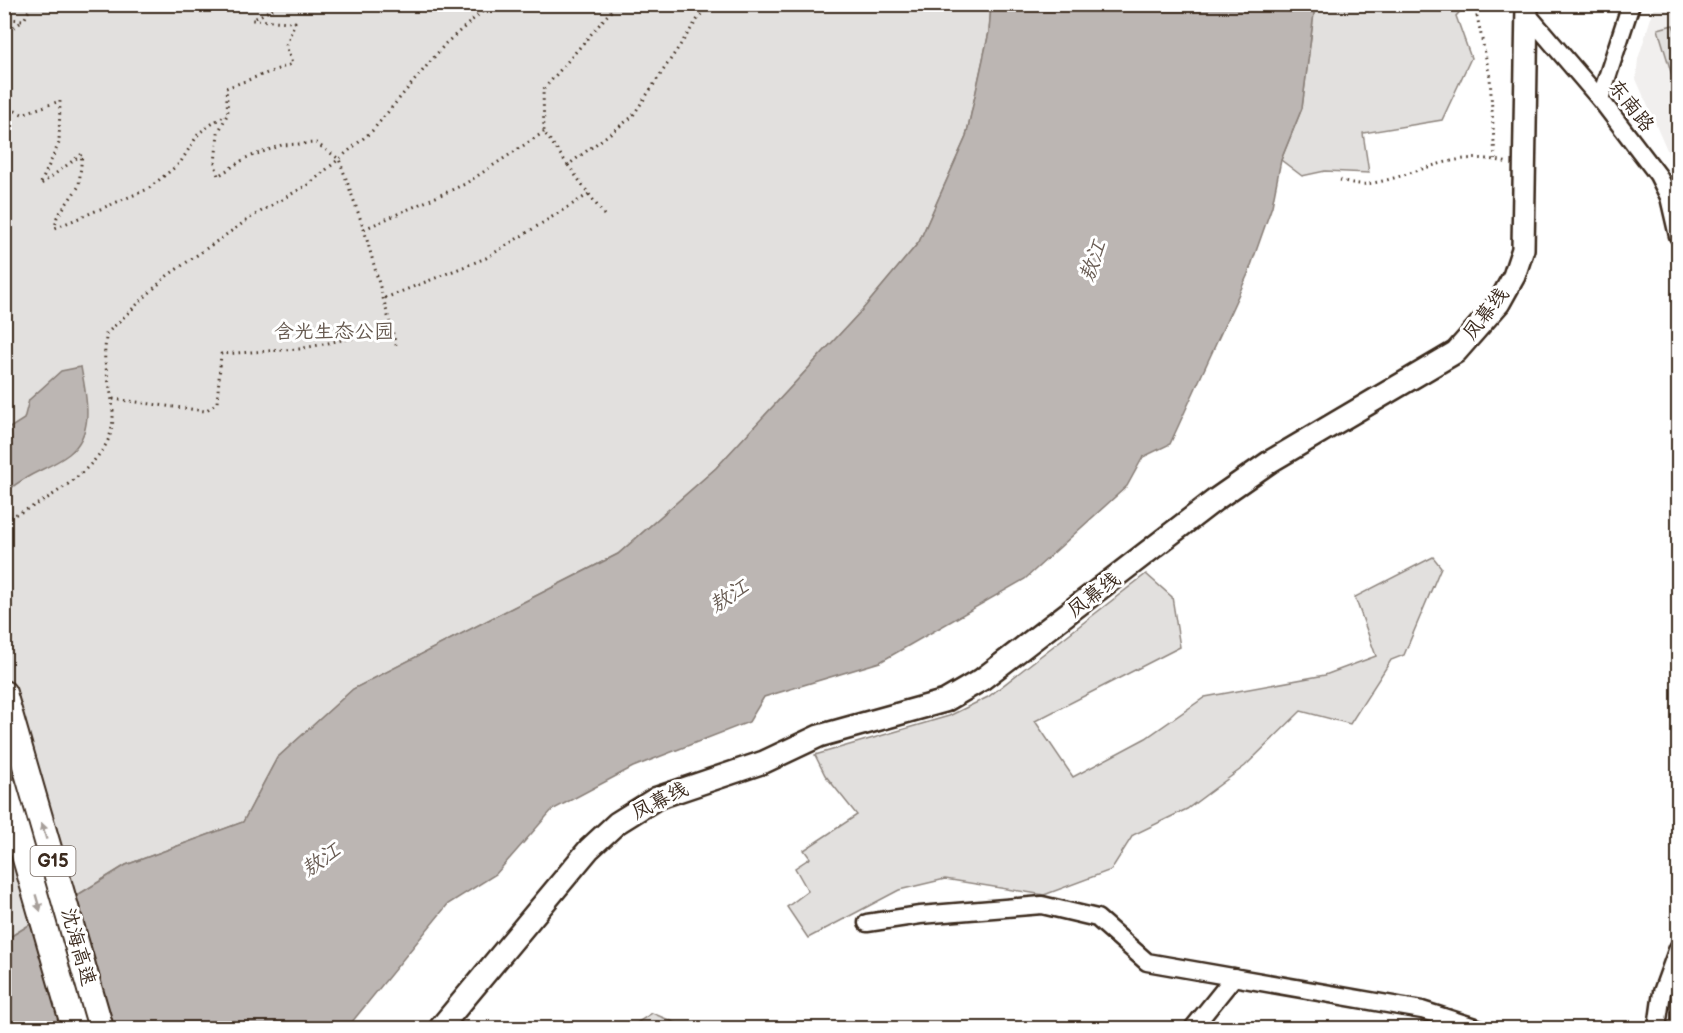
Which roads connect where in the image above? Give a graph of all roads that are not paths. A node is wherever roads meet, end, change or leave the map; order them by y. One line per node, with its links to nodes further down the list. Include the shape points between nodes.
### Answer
1 (1631, 4): 3 (street)
2 (1528, 10): 3 (street, 东南路); 12 (main road, 凤幕线, via 1523,249 1504,294 1456,352 1271,461 981,680 945,701 819,736 764,762 657,798 617,823 589,849)
3 (1600, 99): 4 (street, 东南路, via 1663,182)
4 (1678, 236)
5 (4, 693): 11 (highway, 沈海高速 / G15, one-way to 5)
6 (4, 786): 10 (highway, 沈海高速 / G15, one-way to 10)
7 (867, 924): 9 (street, via 920,915 1042,905 1097,918 1147,962)
8 (1678, 948): 15 (street, via 1662,992)
9 (1234, 977): 13 (street); 14 (street, via 1422,1010)
10 (74, 1029)
11 (101, 1029)
12 (440, 1029)
13 (1193, 1029)
14 (1478, 1029)
15 (1657, 1029)

